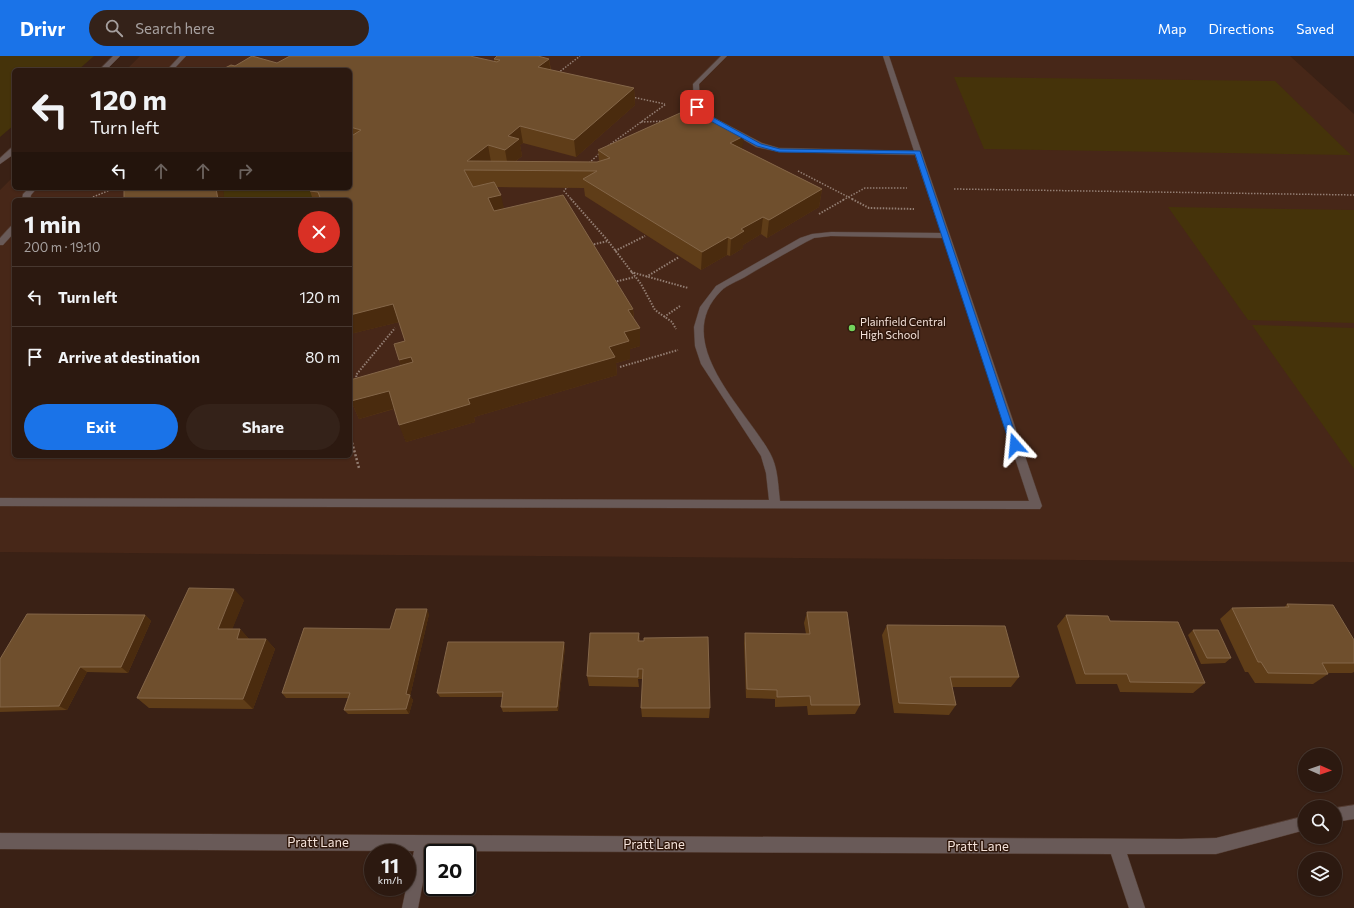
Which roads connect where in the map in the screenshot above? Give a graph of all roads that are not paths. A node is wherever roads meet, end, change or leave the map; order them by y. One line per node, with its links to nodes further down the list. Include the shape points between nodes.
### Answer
1 (117, 56): 5 (street)
2 (183, 56): 6 (street)
3 (724, 56): 8 (street, via 696,84 697,107 705,116 759,145 804,152)
4 (886, 56): 8 (street)
5 (104, 68)
6 (172, 68)
7 (12, 152): 9 (street)
8 (918, 152): 11 (street)
9 (0, 162)
10 (12, 230): 12 (street)
11 (946, 236): 14 (street, via 812,236 719,288 704,307 699,327 700,346 706,364 766,455); 14 (street, via 1036,506)
12 (0, 243)
13 (0, 502): 14 (street)
14 (775, 505)
15 (1354, 812): 16 (street)
16 (1342, 814)
17 (1298, 825): 20 (street, Pratt Lane, via 1216,846)
18 (0, 841): 19 (street, Pratt Lane)
19 (423, 843): 20 (street, Pratt Lane); 21 (street)
20 (1117, 848): 22 (street)
21 (410, 908)
22 (1137, 908)

